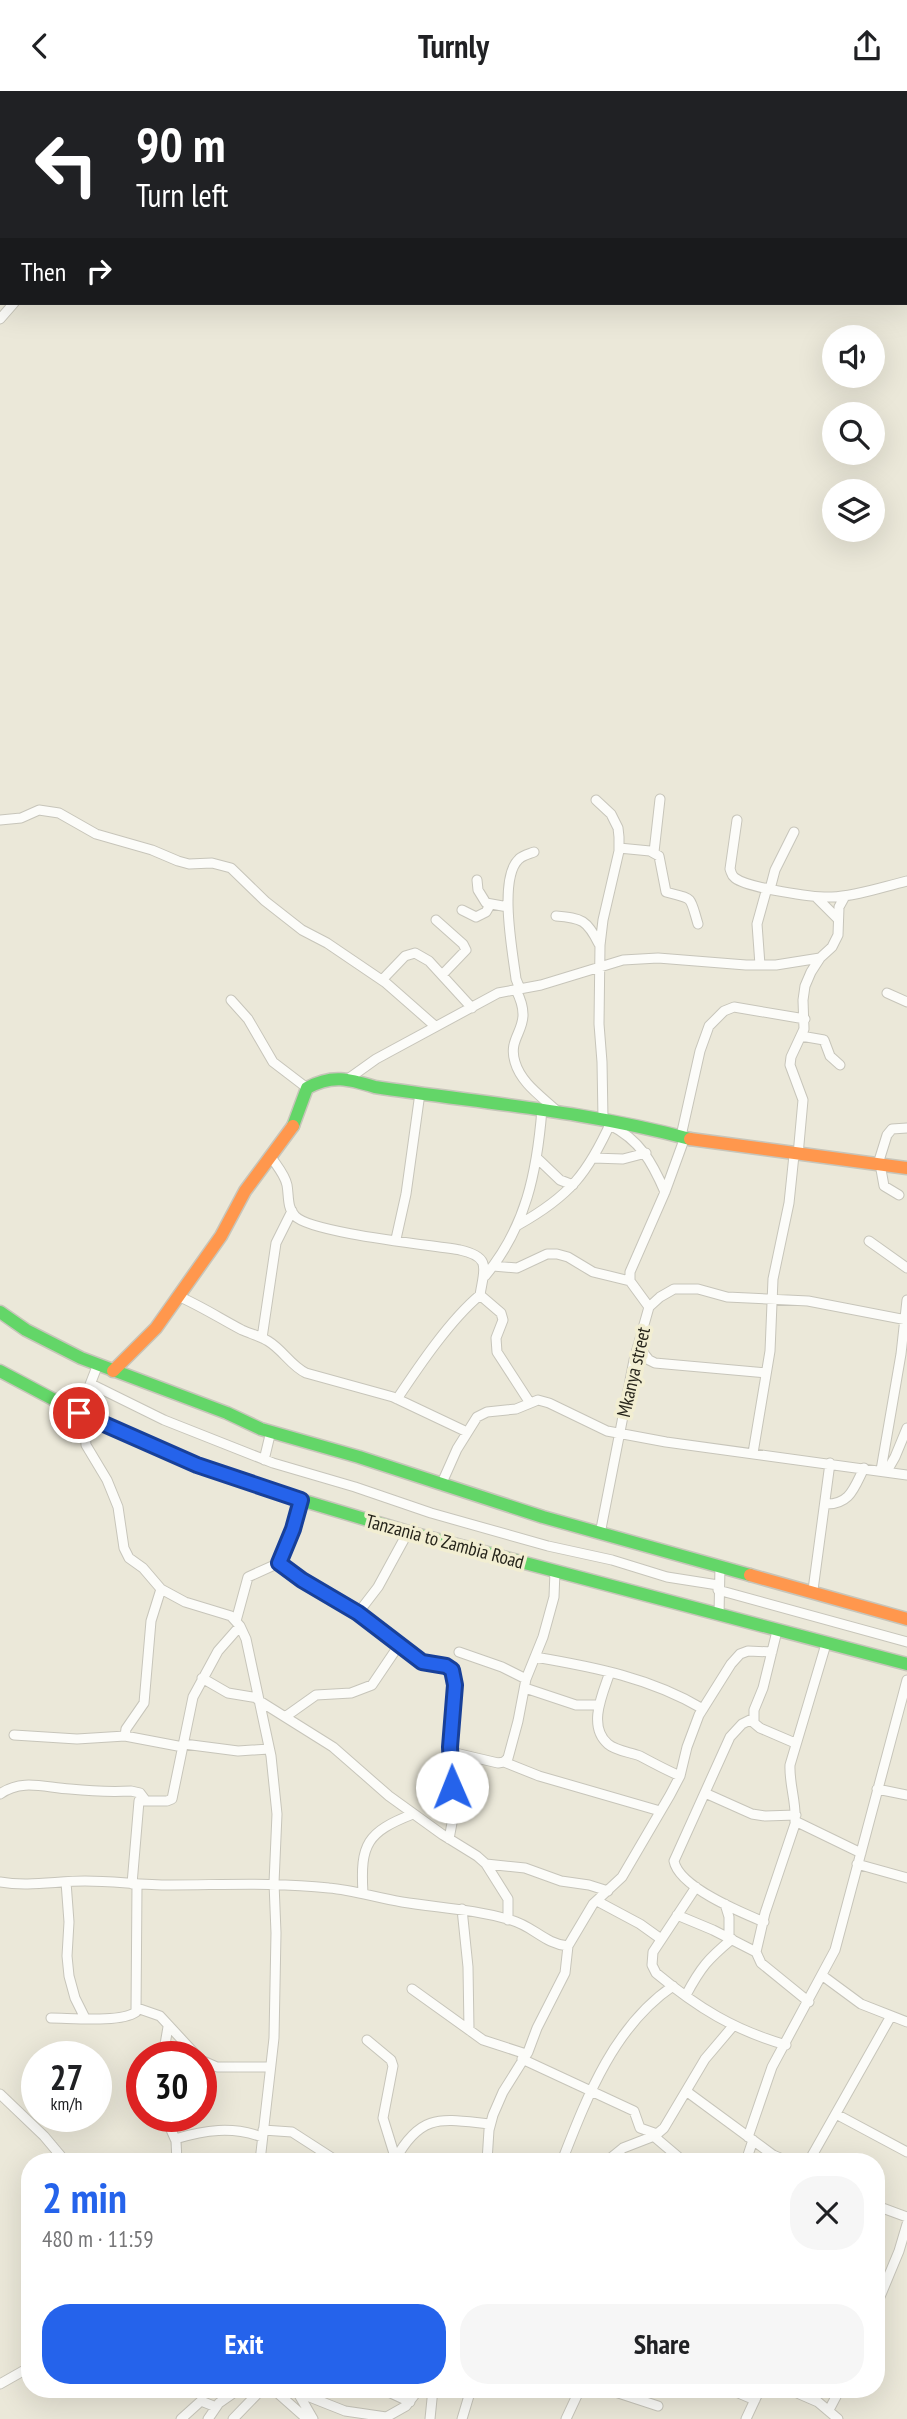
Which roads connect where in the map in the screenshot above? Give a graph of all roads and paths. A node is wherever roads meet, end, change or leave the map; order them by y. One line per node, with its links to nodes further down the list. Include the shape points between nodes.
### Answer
1 (12, 305): 2 (street)
2 (0, 319)
3 (660, 799): 10 (street)
4 (596, 800): 8 (street, via 618,828)
5 (0, 820): 28 (street, via 39,810 59,813 96,834 178,861 231,868 302,930)
6 (737, 820): 13 (street, via 732,875)
7 (794, 832): 13 (street)
8 (619, 848): 10 (street); 23 (street)
9 (534, 852): 17 (street, via 515,863)
10 (654, 852): 22 (street, via 659,856 666,892 685,895)
11 (477, 880): 16 (street)
12 (907, 881): 14 (street)
13 (769, 888): 15 (street); 25 (street, via 757,924)
14 (845, 895): 15 (street); 20 (street)
15 (816, 896): 20 (street)
16 (490, 905): 17 (street); 18 (street, via 482,915)
17 (508, 907): 29 (street)
18 (462, 910)
19 (556, 916): 23 (street, via 585,921)
20 (837, 918): 24 (street, via 838,935)
21 (436, 920): 27 (street, via 466,950)
22 (698, 924)
23 (600, 945): 26 (street)
24 (820, 958): 25 (street); 34 (street, via 805,986)
25 (760, 965): 26 (street, via 658,958)
26 (600, 967): 29 (street); 43 (street, via 598,1024)
27 (442, 975): 28 (street, via 429,961 412,953); 33 (street)
28 (382, 980): 35 (street)
29 (518, 989): 33 (street, via 498,993); 42 (street, via 525,1016 513,1051 515,1064 527,1084)
30 (887, 993): 32 (street)
31 (231, 1000): 39 (street, via 273,1062)
32 (907, 1002)
33 (472, 1008): 35 (street)
34 (806, 1019): 36 (street); 45 (street, via 734,1007 715,1019 700,1051)
35 (435, 1026): 38 (street)
36 (801, 1036): 37 (street, via 824,1040 830,1056); 47 (street, via 790,1065 803,1100)
37 (840, 1065)
38 (348, 1079): 39 (main road, via 321,1080); 40 (main road)
39 (307, 1088): 48 (main road, via 292,1129)
40 (420, 1093): 41 (main road); 58 (street)
41 (542, 1109): 42 (main road); 49 (street)
42 (557, 1111): 43 (main road)
43 (608, 1121): 45 (main road); 46 (street); 50 (street)
44 (907, 1128): 51 (street, via 892,1129 887,1135)
45 (683, 1137): 47 (main road); 54 (street)
46 (646, 1153): 50 (street, via 623,1159); 54 (street)
47 (796, 1155): 51 (main road); 66 (street)
48 (271, 1157): 56 (street, via 287,1183); 65 (main road)
49 (537, 1158): 53 (street, via 560,1180); 57 (street)
50 (593, 1158): 53 (street)
51 (879, 1164): 52 (main road); 55 (street, via 884,1185)
52 (907, 1168)
53 (573, 1185): 57 (street, via 554,1204)
54 (665, 1192): 63 (street)
55 (899, 1195)
56 (292, 1211): 58 (street, via 303,1222); 71 (street, via 276,1243)
57 (518, 1225): 60 (street)
58 (396, 1239): 62 (street, via 473,1253 485,1266)
59 (869, 1241): 61 (street)
60 (492, 1266): 62 (street); 63 (street, via 517,1268 557,1254 593,1272)
61 (907, 1268)
62 (483, 1278): 64 (street)
63 (630, 1281): 68 (street)
64 (480, 1295): 78 (street); 79 (street, via 501,1313 497,1352)
65 (178, 1296): 71 (street); 75 (main road, via 156,1328)
66 (772, 1300): 68 (street, Mkanya street, via 684,1288 674,1289); 70 (street, Mkanya street, via 808,1301); 76 (street)
67 (907, 1300): 70 (street)
68 (649, 1307): 72 (street, Mkanya street)
69 (0, 1312): 73 (main road, via 32,1334)
70 (906, 1320): 89 (street)
71 (262, 1338): 78 (street, via 306,1373)
72 (638, 1346): 76 (street, via 655,1363); 84 (street, Mkanya street)
73 (98, 1364): 75 (main road); 77 (street)
74 (0, 1371): 80 (main road, Tanzania to Zambia Road)
75 (113, 1371): 82 (main road)
76 (766, 1373): 85 (street)
77 (91, 1384): 80 (street); 86 (street, via 164,1420)
78 (397, 1399): 83 (street)
79 (530, 1403): 83 (street, via 477,1417); 84 (street, via 549,1403)
80 (82, 1414): 92 (main road, Tanzania to Zambia Road, via 197,1465); 100 (street, via 86,1445 118,1507 124,1548)
81 (907, 1428): 89 (street)
82 (271, 1431): 86 (street); 91 (main road)
83 (467, 1432): 91 (street)
84 (618, 1433): 85 (street); 95 (street, Mkanya street)
85 (753, 1453): 87 (street)
86 (264, 1460): 99 (street, via 548,1546)
87 (830, 1463): 88 (street); 93 (street)
88 (864, 1468): 89 (street); 93 (street, via 848,1497 841,1503)
89 (884, 1471): 90 (street)
90 (907, 1475)
91 (441, 1485): 95 (main road)
92 (301, 1500): 94 (main road, Tanzania to Zambia Road); 96 (street)
93 (825, 1504): 101 (street)
94 (408, 1532): 98 (main road, Tanzania to Zambia Road); 102 (street)
95 (600, 1534): 97 (main road)
96 (279, 1563): 102 (street); 105 (street, via 248,1577)
97 (720, 1566): 99 (street); 101 (main road)
98 (555, 1571): 103 (main road, Tanzania to Zambia Road); 112 (street, via 554,1597)
99 (718, 1588): 103 (street); 107 (street)
100 (161, 1589): 105 (street, via 230,1616); 124 (street, via 151,1621 144,1703)
101 (813, 1590): 104 (main road)
102 (358, 1613): 109 (street)
103 (719, 1615): 106 (main road, Tanzania to Zambia Road)
104 (907, 1619)
105 (238, 1624): 115 (street); 118 (street, via 246,1639)
106 (777, 1632): 108 (main road, Tanzania to Zambia Road); 111 (street)
107 (907, 1642)
108 (826, 1644): 113 (main road, Tanzania to Zambia Road); 125 (street)
109 (399, 1645): 121 (street, via 372,1685 351,1693 316,1695); 128 (street, via 422,1662 446,1666 455,1676)
110 (459, 1652): 117 (street, via 502,1667)
111 (772, 1652): 120 (street, via 740,1654); 122 (street)
112 (535, 1657): 114 (street); 117 (street)
113 (907, 1664)
114 (610, 1672): 119 (street); 120 (street, via 654,1684)
115 (202, 1678): 118 (street, via 228,1693); 126 (street, via 193,1697)
116 (907, 1680): 131 (street)
117 (525, 1683): 119 (street, via 576,1705); 129 (street)
118 (258, 1699): 121 (street); 127 (street)
119 (598, 1706): 130 (street, via 601,1734 608,1744)
120 (703, 1709): 130 (street, via 693,1727)
121 (285, 1717): 137 (street, via 333,1747)
122 (754, 1718): 125 (street, via 760,1728); 132 (street, via 730,1737)
123 (14, 1735): 124 (street)
124 (125, 1736): 126 (street)
125 (795, 1743): 138 (street, via 789,1780)
126 (183, 1746): 127 (street); 135 (street, via 172,1800)
127 (269, 1749): 146 (street, via 277,1814)
128 (451, 1752): 129 (street); 139 (street, via 455,1807)
129 (504, 1762): 136 (street)
130 (680, 1776): 136 (street)
131 (877, 1789): 134 (street); 140 (street)
132 (705, 1793): 138 (street, via 752,1814); 148 (street, via 674,1861)
133 (0, 1794): 135 (street, via 36,1784 131,1791)
134 (907, 1795)
135 (146, 1801): 147 (street, via 139,1804)
136 (660, 1811): 149 (street, via 622,1877)
137 (413, 1814): 139 (street); 150 (street, via 367,1843)
138 (795, 1818): 140 (street); 156 (street)
139 (449, 1839): 141 (street)
140 (861, 1853): 142 (street)
141 (486, 1864): 149 (street, via 525,1868); 155 (street, via 508,1899)
142 (857, 1864): 143 (street); 161 (street, via 835,1950)
143 (907, 1878)
144 (0, 1882): 145 (street)
145 (66, 1882): 147 (street); 169 (street, via 68,1966)
146 (274, 1883): 147 (street); 150 (street); 180 (street)
147 (135, 1884): 166 (street)
148 (696, 1887): 152 (street); 154 (street)
149 (608, 1891): 151 (street)
150 (363, 1893): 153 (street)
151 (597, 1901): 158 (street); 159 (street)
152 (724, 1904): 156 (street); 157 (street)
153 (462, 1909): 155 (street); 173 (street)
154 (677, 1915): 157 (street); 158 (street)
155 (508, 1920): 159 (street, via 544,1940)
156 (764, 1922): 160 (street)
157 (731, 1938): 160 (street); 164 (street, via 705,1963)
158 (661, 1939): 162 (street, via 652,1965)
159 (568, 1946): 178 (street, via 565,1973)
160 (756, 1952): 165 (street, via 761,1963)
161 (823, 1976): 165 (street); 167 (street, via 862,2004)
162 (673, 1986): 164 (street); 181 (street, via 637,2016 610,2053)
163 (412, 1989): 173 (street)
164 (686, 1995): 171 (street)
165 (809, 2003): 177 (street)
166 (137, 2008): 169 (street, via 131,2015); 172 (street, via 160,2017)
167 (891, 2016): 170 (street); 184 (street)
168 (51, 2018): 169 (street)
169 (85, 2018)
170 (907, 2022)
171 (733, 2026): 177 (street); 182 (street)
172 (168, 2027): 174 (street); 175 (street)
173 (469, 2030): 178 (street)
174 (166, 2041)
175 (182, 2041)
176 (368, 2041): 195 (street, via 393,2066 383,2118)
177 (786, 2045): 190 (street, via 762,2092)
178 (524, 2057): 181 (street); 185 (street)
179 (217, 2067): 180 (street)
180 (270, 2067): 187 (street)
181 (592, 2090): 188 (street, via 634,2111 640,2128); 198 (street)
182 (686, 2091): 188 (street, via 664,2128); 190 (street)
183 (0, 2094): 191 (street)
184 (836, 2114): 203 (street); 204 (street)
185 (490, 2124): 196 (street, via 431,2122 419,2127); 197 (street)
186 (172, 2132): 189 (street)
187 (262, 2133): 189 (street, via 216,2129); 193 (street); 194 (street, via 292,2132)
188 (652, 2135): 199 (street); 200 (street)
189 (175, 2139): 192 (street)
190 (750, 2139): 201 (street); 202 (street)
191 (58, 2153)
192 (178, 2153)
193 (261, 2153)
194 (325, 2153)
195 (393, 2153)
196 (399, 2153)
197 (488, 2153)
198 (565, 2153)
199 (617, 2153)
200 (673, 2153)
201 (747, 2153)
202 (774, 2153)
203 (813, 2153)
204 (907, 2153)
205 (885, 2209): 206 (street)
206 (907, 2217)
207 (906, 2230): 208 (street)
208 (885, 2284)
209 (21, 2372): 211 (street)
210 (0, 2376): 211 (street)
211 (11, 2377): 212 (street)
212 (0, 2384)
213 (225, 2398): 230 (street)
214 (253, 2398): 235 (street)
215 (283, 2398): 236 (street)
216 (301, 2398): 237 (street)
217 (315, 2398): 232 (street, via 345,2411)
218 (401, 2398): 228 (street)
219 (413, 2398): 228 (street)
220 (432, 2398): 238 (street)
221 (468, 2398): 239 (street)
222 (576, 2398): 240 (street)
223 (634, 2398): 229 (street)
224 (750, 2398): 227 (street)
225 (809, 2398): 231 (street)
226 (837, 2398): 231 (street)
227 (755, 2400): 241 (street)
228 (410, 2402): 232 (street)
229 (658, 2406)
230 (216, 2407): 233 (street, via 199,2402); 234 (street)
231 (832, 2415)
232 (384, 2418)
233 (181, 2419)
234 (208, 2419)
235 (233, 2419)
236 (307, 2419)
237 (313, 2419)
238 (430, 2419)
239 (462, 2419)
240 (566, 2419)
241 (746, 2419)

